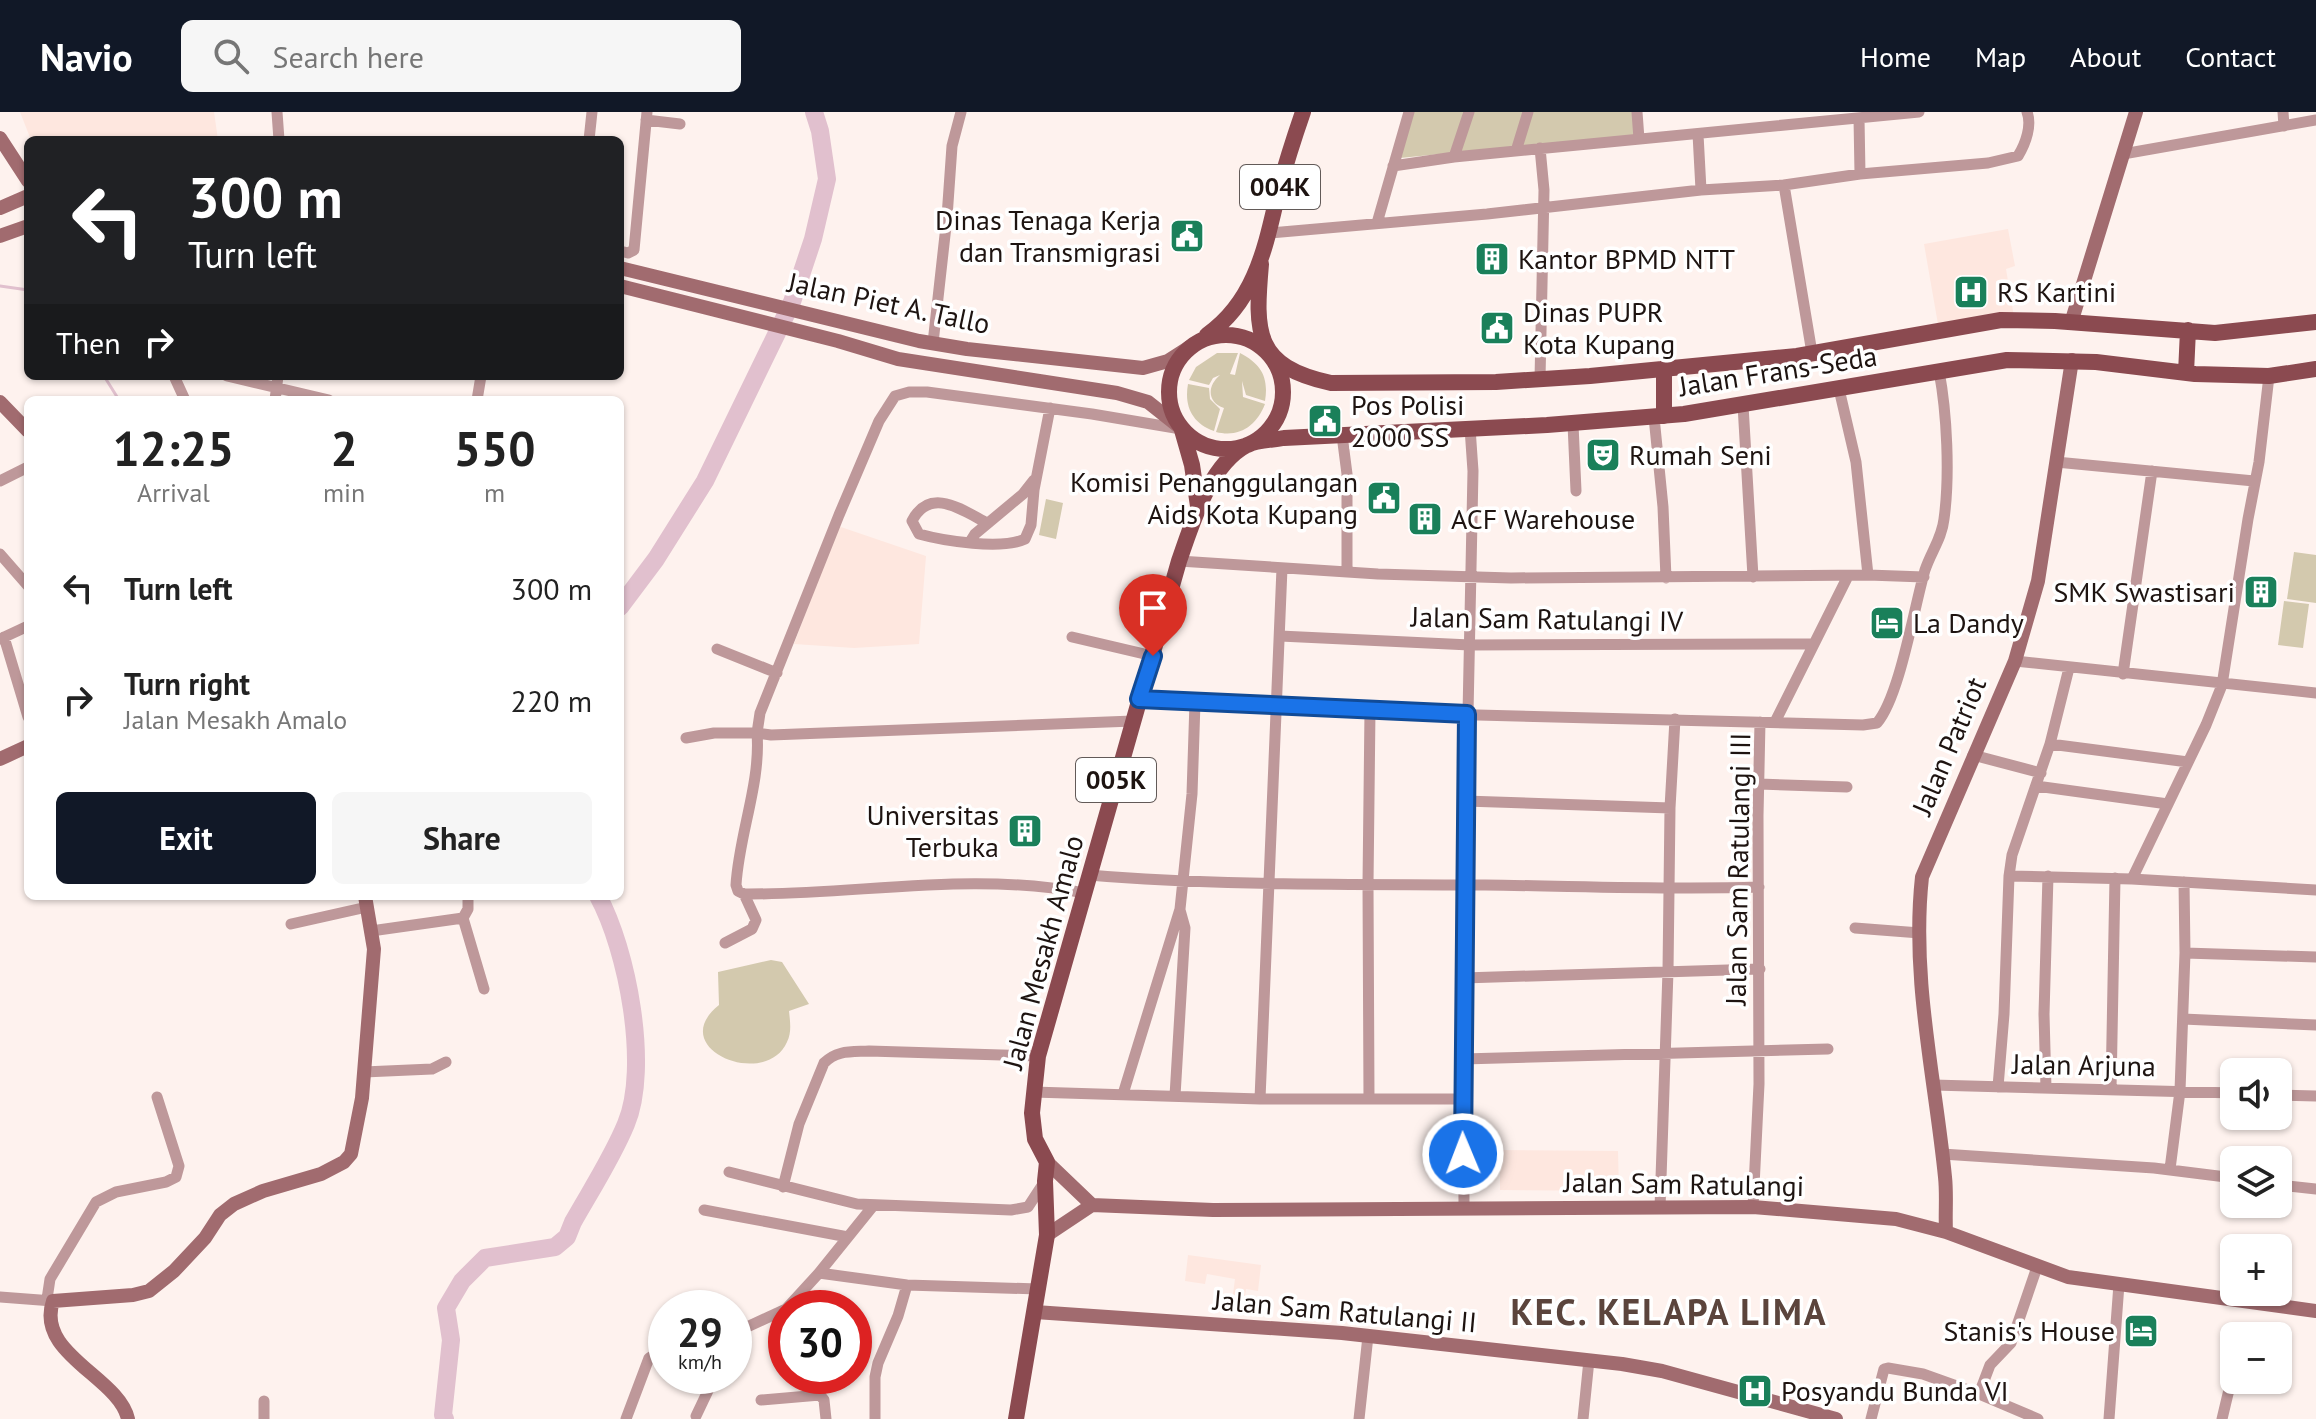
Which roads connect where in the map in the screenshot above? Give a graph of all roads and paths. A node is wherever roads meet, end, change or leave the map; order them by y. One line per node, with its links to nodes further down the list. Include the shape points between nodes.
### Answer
1 (277, 112): 20 (street)
2 (592, 112): 21 (street)
3 (961, 112): 47 (street, via 952,146)
4 (1303, 112): 38 (main road, 004K)
5 (1409, 112): 28 (street)
6 (1469, 112): 27 (street)
7 (1528, 112): 25 (street)
8 (1637, 112): 23 (street)
9 (1919, 112): 15 (street)
10 (2027, 112): 29 (street, via 2025,144 2015,158)
11 (2136, 112): 26 (street)
12 (2283, 112): 18 (street)
13 (647, 116): 17 (street); 40 (street, via 634,250)
14 (1795, 117): 15 (street); 19 (street)
15 (1859, 118): 29 (street)
16 (2316, 120): 18 (street)
17 (680, 124)
18 (2284, 126): 26 (street)
19 (1698, 134): 23 (street); 32 (street)
20 (279, 136)
21 (589, 136)
22 (0, 138): 30 (street)
23 (1639, 139): 24 (street)
24 (1540, 148): 25 (street); 35 (street)
25 (1516, 151): 27 (street)
26 (2123, 154): 45 (street)
27 (1454, 157): 28 (street)
28 (1393, 166): 36 (street)
29 (1860, 174): 31 (street)
30 (24, 175)
31 (1784, 185): 32 (street); 49 (street)
32 (1701, 190): 35 (street)
33 (24, 198): 34 (street)
34 (0, 208)
35 (1542, 208): 36 (street); 57 (street)
36 (1377, 223): 38 (street)
37 (24, 227): 39 (street)
38 (1270, 233): 41 (main road, 004K)
39 (0, 236)
40 (624, 252)
41 (1261, 264): 48 (main road, 004K, via 1223,324); 50 (main road, 004K, via 1257,310)
42 (624, 269): 47 (street, Jalan Piet A. Tallo)
43 (624, 287): 69 (street, Jalan Piet A. Tallo, via 898,359 1127,396 1148,402)
44 (2316, 322): 46 (main road, Jalan Frans-Seda, via 2215,333)
45 (2071, 323): 46 (main road, Jalan Frans-Seda); 49 (main road, Jalan Frans-Seda, via 2001,320)
46 (2188, 330): 55 (main road)
47 (933, 343): 48 (street, Jalan Piet A. Tallo, via 1143,368 1168,361)
48 (1193, 345): 50 (main road, via 1227,334 1250,340); 69 (main road, via 1176,362 1168,384 1170,408)
49 (1812, 353): 52 (main road, Jalan Frans-Seda)
50 (1270, 354): 57 (main road, Jalan Frans-Seda, via 1304,377 1331,383); 71 (main road, via 1283,387 1280,411 1268,431)
51 (2072, 360): 54 (main road, Jalan Frans-Seda, via 2007,360); 55 (main road, Jalan Frans-Seda); 72 (street, Jalan Patriot)
52 (1664, 368): 57 (main road, Jalan Frans-Seda); 65 (main road)
53 (2316, 369): 56 (main road, Jalan Frans-Seda)
54 (1939, 371): 60 (main road, Jalan Frans-Seda); 90 (street, Jalan Sam Ratulangi III, via 1946,504 1942,534)
55 (2186, 373): 56 (main road, Jalan Frans-Seda)
56 (2269, 376): 77 (street)
57 (1540, 379)
58 (244, 380): 59 (street)
59 (277, 388): 61 (street)
60 (1839, 389): 63 (main road, Jalan Frans-Seda); 86 (street, via 1856,462)
61 (312, 396)
62 (0, 402): 67 (street)
63 (1743, 405): 65 (main road, Jalan Frans-Seda); 89 (street)
64 (1050, 408): 69 (street); 75 (street); 103 (street, via 927,392 895,396 869,444)
65 (1659, 416): 66 (main road, Jalan Frans-Seda); 91 (street)
66 (1573, 424): 68 (main road, Jalan Frans-Seda); 78 (street)
67 (24, 427)
68 (1470, 428): 70 (main road, Jalan Frans-Seda); 87 (street)
69 (1182, 429): 71 (main road, via 1212,448); 79 (main road, Jalan Mesakh Amalo / 005K)
70 (1342, 435): 71 (main road, Jalan Frans-Seda); 85 (street)
71 (1248, 445): 79 (main road, Jalan Mesakh Amalo / 005K, via 1225,464)
72 (2056, 462): 74 (street); 101 (street, Jalan Patriot, via 2038,581)
73 (24, 469): 76 (street)
74 (2152, 471): 77 (street); 104 (street)
75 (1036, 476): 80 (street); 81 (street, via 1025,539 990,545)
76 (0, 481)
77 (2254, 481): 105 (street)
78 (1576, 491)
79 (1198, 506): 83 (main road, Jalan Mesakh Amalo / 005K)
80 (987, 523): 81 (street); 81 (street, via 940,502 925,504 912,521 919,534)
81 (970, 542)
82 (1, 557): 92 (street)
83 (1179, 561): 84 (street); 100 (main road, Jalan Mesakh Amalo / 005K)
84 (1282, 568): 85 (street); 94 (street)
85 (1347, 572): 87 (street)
86 (1868, 575): 88 (street); 90 (street)
87 (1471, 576): 91 (street); 98 (street)
88 (1848, 576): 89 (street); 97 (street)
89 (1753, 577): 91 (street)
90 (1924, 577): 116 (street, Jalan Sam Ratulangi III, via 1895,684 1877,723)
91 (1666, 578)
92 (24, 582)
93 (24, 628): 96 (street)
94 (1280, 636): 98 (street, Jalan Sam Ratulangi IV); 110 (street)
95 (1072, 637): 100 (street)
96 (2, 638): 109 (street)
97 (1814, 644): 98 (street, Jalan Sam Ratulangi IV); 116 (street)
98 (1470, 645): 112 (street)
99 (717, 649): 103 (street)
100 (1153, 656): 107 (main road, Jalan Mesakh Amalo / 005K)
101 (2015, 661): 102 (street); 121 (street, Jalan Patriot)
102 (2069, 668): 104 (street); 119 (street)
103 (777, 673): 117 (street)
104 (2123, 674): 105 (street)
105 (2222, 685): 106 (street); 123 (street)
106 (2316, 693)
107 (1139, 699): 108 (street); 114 (main road, Jalan Mesakh Amalo / 005K)
108 (1195, 702): 110 (street); 137 (street)
109 (24, 705)
110 (1277, 707): 111 (street); 138 (street)
111 (1370, 710): 112 (street); 139 (street)
112 (1467, 714): 113 (street); 128 (street)
113 (1675, 719): 115 (street); 130 (street)
114 (1133, 721): 117 (street); 131 (main road, Jalan Mesakh Amalo / 005K)
115 (1760, 722): 116 (street, Jalan Sam Ratulangi III); 125 (street, Jalan Sam Ratulangi III)
116 (1775, 722)
117 (757, 733): 118 (street); 145 (street, via 737,862 736,885)
118 (686, 738)
119 (2050, 744): 123 (street); 124 (street)
120 (24, 748): 122 (street)
121 (1973, 755): 124 (street); 153 (street, Jalan Patriot, via 1923,869)
122 (0, 759)
123 (2188, 762): 129 (street)
124 (2041, 773): 126 (street)
125 (1759, 784): 127 (street); 141 (street, Jalan Sam Ratulangi III)
126 (2036, 786): 129 (street); 132 (street)
127 (1847, 787)
128 (1465, 801): 130 (street); 140 (street)
129 (2168, 804): 135 (street)
130 (1670, 808): 142 (street)
131 (1089, 875): 137 (street); 144 (main road, Jalan Mesakh Amalo / 005K)
132 (2009, 876): 133 (street); 171 (street)
133 (2048, 876): 134 (street); 172 (street)
134 (2115, 878): 135 (street); 173 (street)
135 (2132, 879): 136 (street)
136 (2184, 882): 143 (street); 155 (street)
137 (1185, 883): 138 (street); 148 (street)
138 (1270, 884): 139 (street); 182 (street)
139 (1368, 884): 140 (street); 183 (street)
140 (1464, 885): 142 (street); 159 (street)
141 (1759, 887): 142 (street); 157 (street, Jalan Sam Ratulangi III)
142 (1669, 890): 158 (street)
143 (2316, 890)
144 (1084, 893): 145 (street, via 1051,887 912,885); 166 (main road, Jalan Mesakh Amalo / 005K)
145 (744, 894): 154 (street, via 755,925)
146 (468, 900): 149 (street)
147 (366, 902): 150 (street); 152 (street)
148 (1180, 909): 177 (street); 179 (street, via 1185,928)
149 (463, 918): 152 (street); 160 (street)
150 (291, 924)
151 (1855, 928): 153 (street)
152 (371, 931): 169 (street)
153 (1920, 933): 170 (street, Jalan Patriot)
154 (725, 943)
155 (2185, 953): 156 (street); 161 (street)
156 (2316, 957)
157 (1760, 969): 158 (street); 163 (street, Jalan Sam Ratulangi III)
158 (1668, 971): 159 (street); 165 (street)
159 (1463, 978): 167 (street)
160 (484, 989)
161 (2183, 1019): 162 (street); 174 (street)
162 (2316, 1025)
163 (1760, 1049): 164 (street); 165 (street); 196 (street, Jalan Sam Ratulangi III)
164 (1828, 1049)
165 (1664, 1054): 167 (street); 198 (street)
166 (1038, 1056): 175 (main road, Jalan Mesakh Amalo / 005K); 192 (street, via 869,1051 831,1056 799,1124)
167 (1463, 1059): 184 (street)
168 (446, 1062): 169 (street, via 432,1069)
169 (364, 1072): 210 (street, via 354,1145 344,1162 234,1204 149,1291)
170 (1933, 1085): 171 (street, Jalan Arjuna); 185 (street, Jalan Patriot)
171 (1998, 1087): 172 (street, Jalan Arjuna)
172 (2046, 1088): 173 (street, Jalan Arjuna)
173 (2111, 1090): 174 (street, Jalan Arjuna)
174 (2180, 1091): 176 (street, Jalan Arjuna); 187 (street)
175 (1033, 1092): 177 (street); 186 (main road, Jalan Mesakh Amalo / 005K, via 1035,1139)
176 (2220, 1092)
177 (1123, 1094): 179 (street)
178 (2292, 1095): 180 (street)
179 (1175, 1096): 182 (street)
180 (2316, 1096)
181 (157, 1097): 210 (street, via 179,1166 176,1177 96,1202 53,1273)
182 (1260, 1099): 183 (street)
183 (1369, 1099): 184 (street)
184 (1462, 1099): 197 (street)
185 (1942, 1154): 187 (street); 200 (street, Jalan Patriot)
186 (1047, 1162): 190 (main road, Jalan Mesakh Amalo / 005K); 194 (street)
187 (2170, 1169): 189 (street)
188 (729, 1172): 192 (street)
189 (2220, 1176)
190 (1045, 1181): 195 (street, via 1033,1202 1022,1209); 201 (main road, Jalan Mesakh Amalo / 005K)
191 (2292, 1186): 193 (street)
192 (783, 1187): 195 (street)
193 (2316, 1189)
194 (1092, 1205): 197 (street, Jalan Sam Ratulangi, via 1213,1210); 201 (street)
195 (873, 1206): 202 (street)
196 (1753, 1207): 198 (street, Jalan Sam Ratulangi); 200 (street, Jalan Sam Ratulangi, via 1896,1219)
197 (1464, 1208): 198 (street, Jalan Sam Ratulangi)
198 (1660, 1208)
199 (704, 1210): 202 (street)
200 (1946, 1232): 203 (street, Jalan Sam Ratulangi)
201 (1047, 1235): 207 (main road, Jalan Mesakh Amalo / 005K)
202 (848, 1237): 204 (street)
203 (2037, 1267): 205 (street, Jalan Sam Ratulangi); 217 (street, via 2011,1343 1990,1365)
204 (819, 1273): 206 (street); 208 (street)
205 (2119, 1284): 211 (street, Jalan Sam Ratulangi); 233 (street)
206 (907, 1285): 207 (street); 226 (street, via 878,1363)
207 (1038, 1289): 212 (main road, Jalan Mesakh Amalo / 005K)
208 (803, 1290)
209 (0, 1297): 210 (street)
210 (50, 1300): 222 (street, via 58,1338 123,1404)
211 (2316, 1311)
212 (1035, 1312): 213 (street, Jalan Sam Ratulangi II); 227 (main road, Jalan Mesakh Amalo / 005K)
213 (1368, 1336): 214 (street, Jalan Sam Ratulangi II); 228 (street)
214 (1589, 1360): 229 (street); 230 (street, Jalan Sam Ratulangi II, via 1662,1371)
215 (648, 1361): 224 (street)
216 (706, 1394): 221 (street)
217 (1979, 1394): 231 (street, via 1923,1374 1884,1369); 232 (street)
218 (2228, 1394): 234 (street)
219 (761, 1400): 225 (street, via 820,1395)
220 (264, 1401): 223 (street)
221 (696, 1416)
222 (128, 1419)
223 (264, 1419)
224 (626, 1419)
225 (826, 1419)
226 (875, 1419)
227 (1016, 1419)
228 (1359, 1419)
229 (1583, 1419)
230 (1836, 1419)
231 (1871, 1419)
232 (2038, 1419)
233 (2109, 1419)
234 (2222, 1419)

